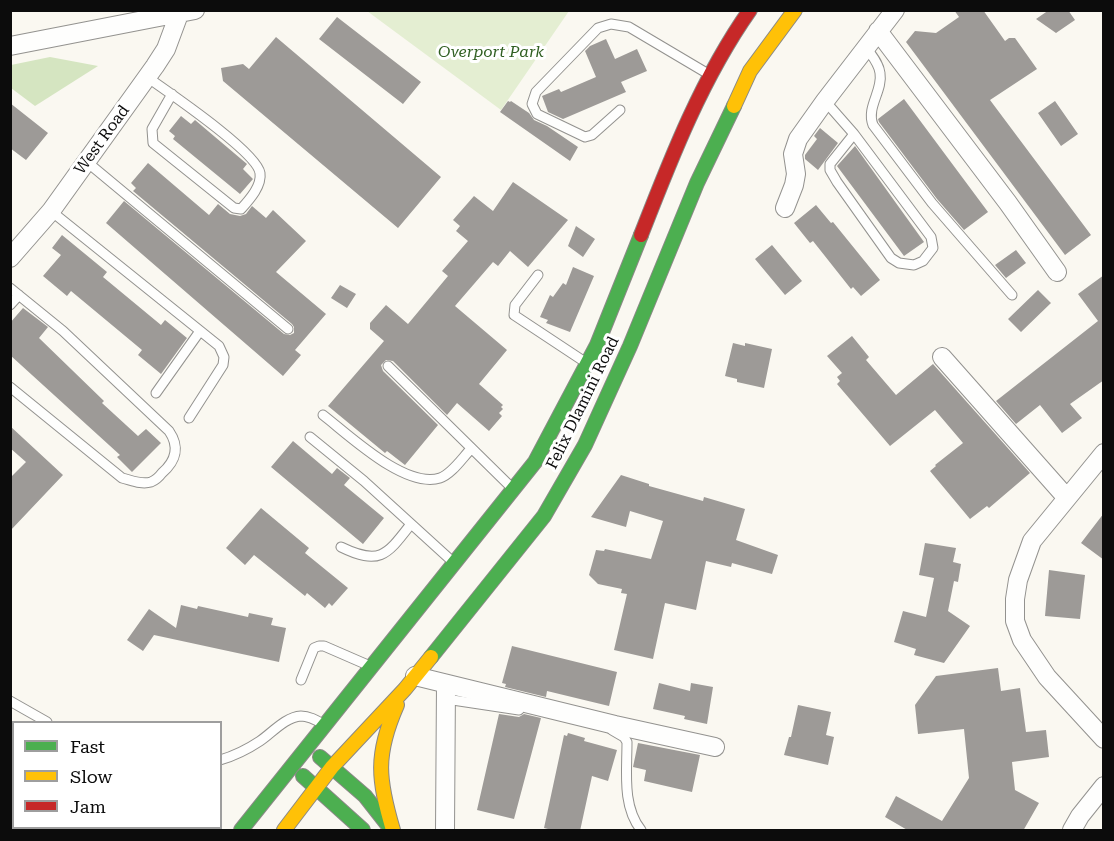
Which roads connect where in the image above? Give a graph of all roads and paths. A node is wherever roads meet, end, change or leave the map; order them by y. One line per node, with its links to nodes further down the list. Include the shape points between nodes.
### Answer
1 (734, 10): 7 (main road)
2 (750, 10): 7 (main road, Felix Dlamini Road)
3 (795, 10): 45 (main road, Felix Dlamini Road, via 750,71 697,183 585,445 543,516)
4 (895, 10): 6 (street)
5 (187, 12): 8 (street); 11 (street, West Road)
6 (878, 31): 9 (street); 20 (street)
7 (729, 40): 10 (main road, Felix Dlamini Road)
8 (10, 46)
9 (866, 47): 13 (street); 24 (lane, via 881,75 871,114 873,125 932,203)
10 (712, 76): 14 (lane, via 629,27 611,24 598,28 536,92 532,104 537,114 585,137); 29 (main road, Felix Dlamini Road, via 672,153)
11 (147, 77): 12 (lane); 16 (street, West Road)
12 (172, 94): 12 (lane, via 254,161 259,184 241,210 153,143 152,129)
13 (825, 101): 15 (lane); 17 (street, via 794,148 794,184)
14 (620, 110)
15 (854, 134): 15 (lane, via 931,237 933,248 923,261 906,265 891,258 830,170 830,164)
16 (87, 162): 18 (street, West Road); 26 (lane)
17 (785, 207)
18 (51, 211): 19 (street, West Road); 27 (lane)
19 (10, 258)
20 (1057, 272)
21 (538, 275): 29 (lane, via 515,305 514,315)
22 (10, 288): 23 (lane)
23 (19, 295): 25 (lane); 31 (lane, via 170,431 176,453 155,481 139,483 122,478)
24 (1012, 295)
25 (10, 305)
26 (288, 329)
27 (200, 331): 32 (lane); 34 (lane, via 219,346 225,357)
28 (942, 357): 39 (street)
29 (587, 363): 38 (main road, Felix Dlamini Road, via 535,462)
30 (388, 366): 36 (lane)
31 (10, 387)
32 (156, 393)
33 (324, 415): 36 (lane, via 373,455 406,474 440,478)
34 (189, 418)
35 (310, 436): 40 (lane)
36 (471, 449): 38 (lane)
37 (1104, 453): 39 (street)
38 (513, 489): 42 (main road, Felix Dlamini Road)
39 (1066, 497): 50 (street, via 1032,541 1024,559 1015,599 1015,621 1038,665)
40 (411, 524): 41 (lane, via 385,553 359,556); 42 (lane)
41 (341, 547)
42 (455, 564): 43 (main road, Felix Dlamini Road)
43 (373, 667): 44 (lane, via 319,646 314,648); 49 (main road, Felix Dlamini Road)
44 (301, 680)
45 (410, 683): 46 (street); 55 (main road, Felix Dlamini Road); 61 (main road, via 385,729 379,764 380,786)
46 (446, 692): 52 (street); 62 (street); 63 (lane, via 618,733 627,742 629,809)
47 (10, 701): 48 (lane)
48 (44, 721)
49 (325, 726): 51 (main road, Felix Dlamini Road); 53 (lane, via 299,716 287,720 258,743)
50 (1104, 739)
51 (309, 747): 54 (main road, Felix Dlamini Road); 55 (main road)
52 (715, 747)
53 (222, 759)
54 (293, 767): 57 (main road); 58 (main road, Felix Dlamini Road)
55 (332, 767): 57 (main road, Felix Dlamini Road); 61 (main road, via 381,814)
56 (1104, 786): 64 (street)
57 (316, 787): 59 (main road, Felix Dlamini Road); 60 (main road)
58 (241, 831)
59 (284, 831)
60 (363, 831)
61 (392, 831)
62 (445, 831)
63 (640, 831)
64 (1072, 831)

